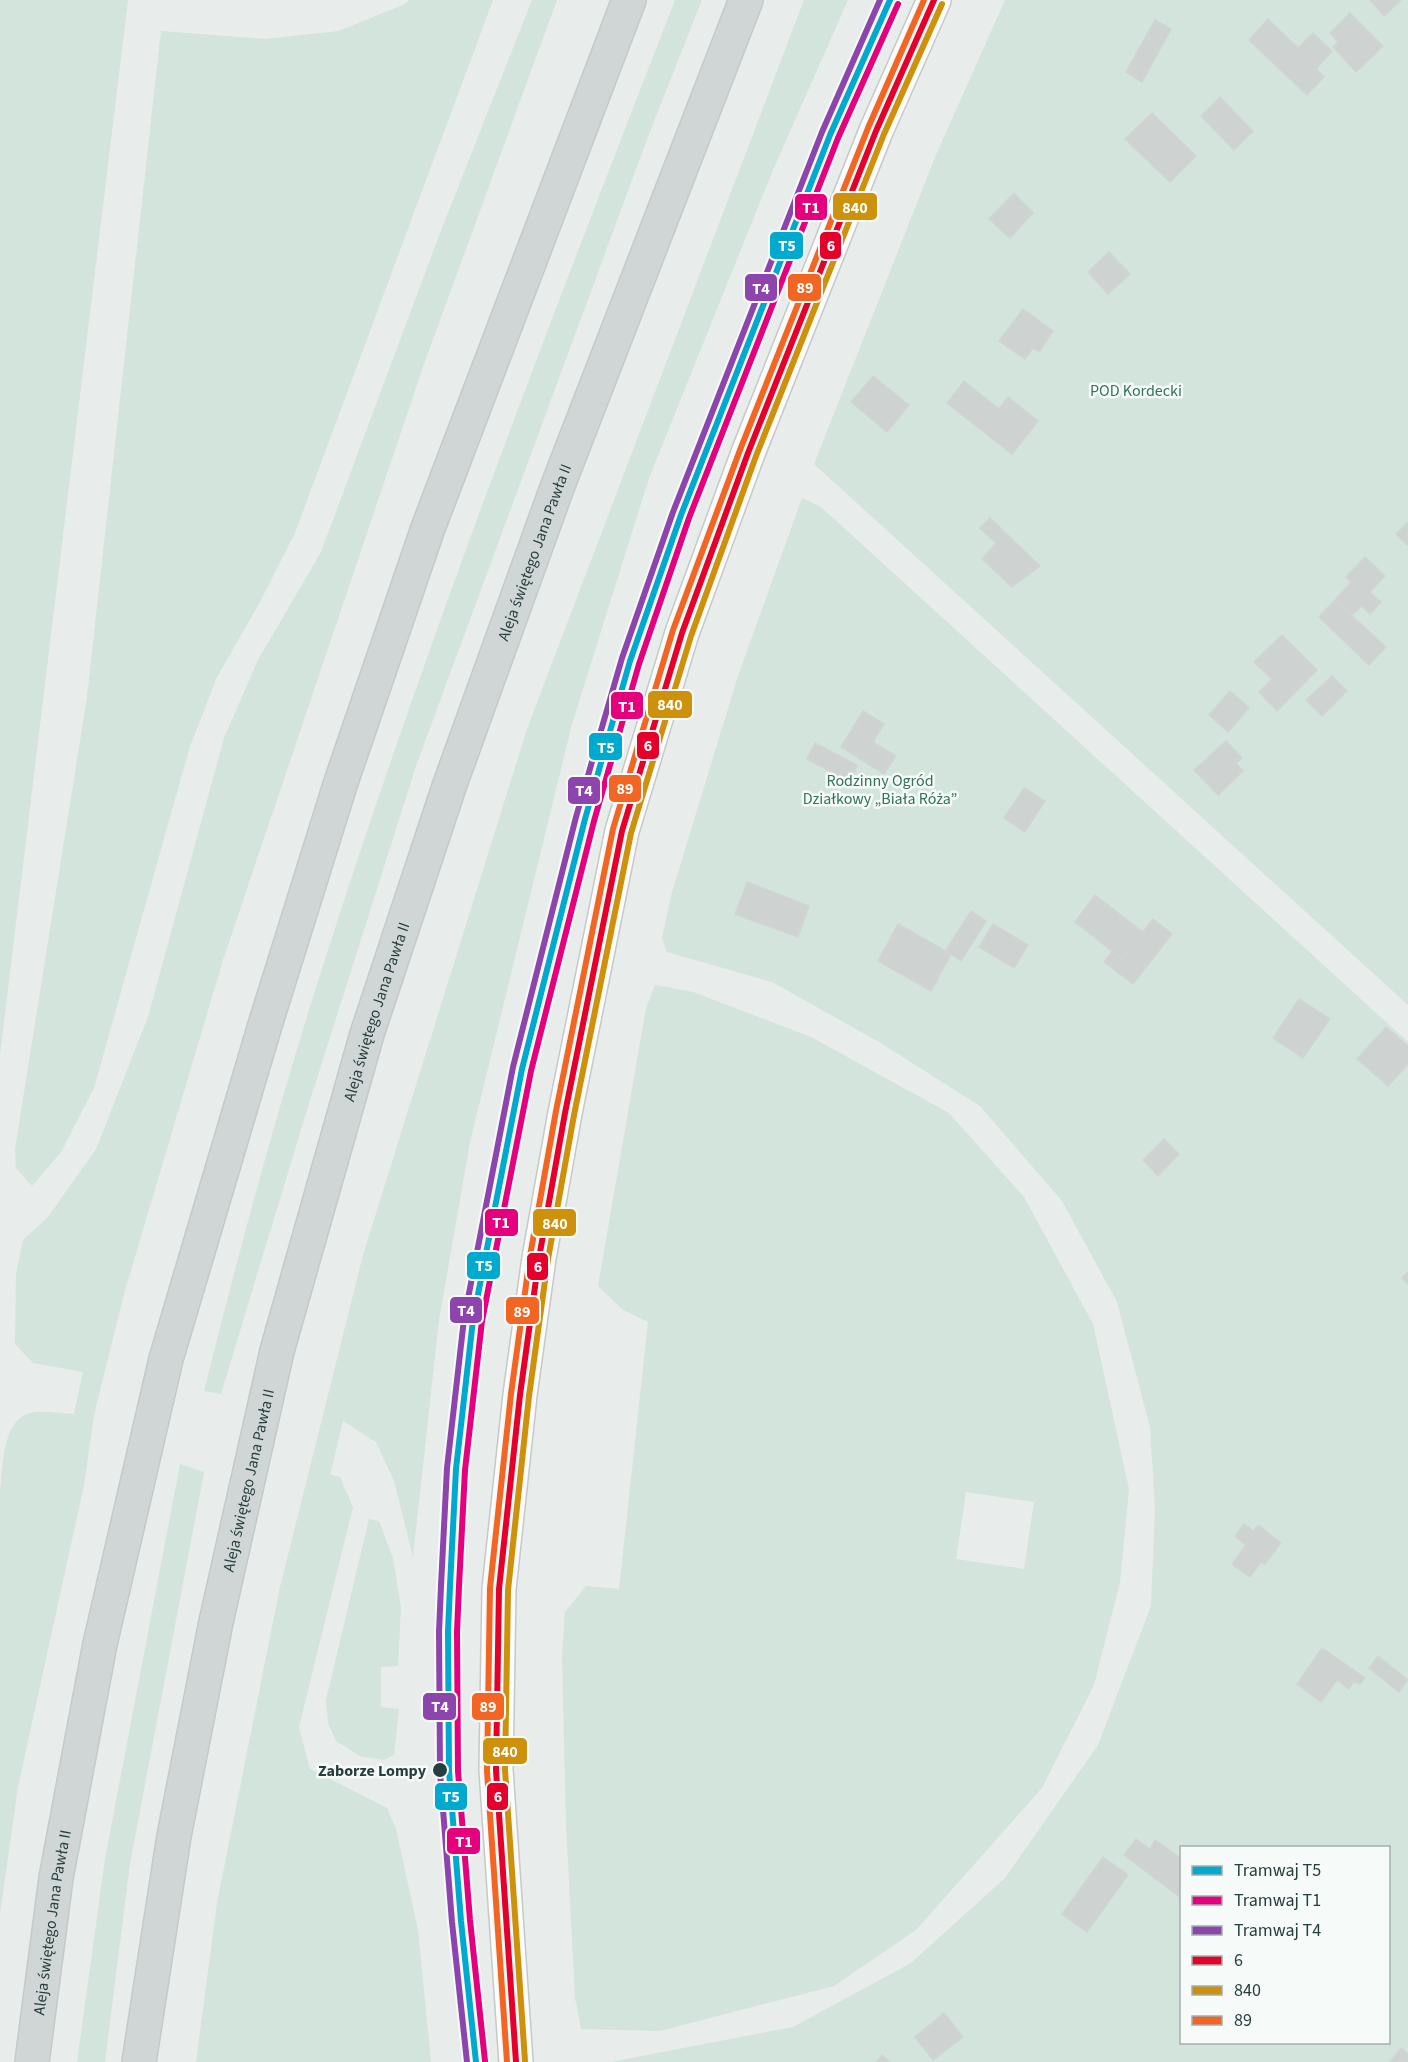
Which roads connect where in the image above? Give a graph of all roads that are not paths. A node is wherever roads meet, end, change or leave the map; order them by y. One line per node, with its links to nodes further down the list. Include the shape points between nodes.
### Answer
1 (629, 0): 4 (main road, Aleja świętego Jana Pawła II, via 428,528 352,749 166,1359 94,1679 56,1878)
2 (746, 0): 5 (main road, Aleja świętego Jana Pawła II, via 558,485 450,784 367,1034 277,1351 216,1622 174,1836)
3 (934, 0): 6 (street, via 871,142 744,464 682,633 617,854 539,1258 499,1589 496,1770)
4 (32, 2062)
5 (139, 2062)
6 (516, 2062)

